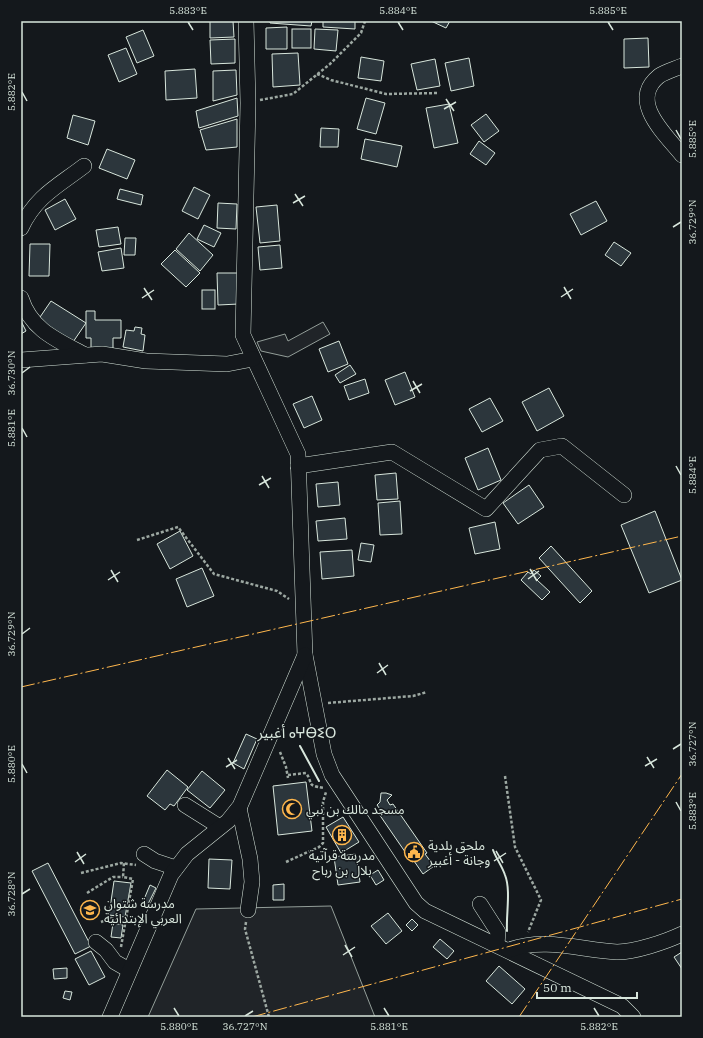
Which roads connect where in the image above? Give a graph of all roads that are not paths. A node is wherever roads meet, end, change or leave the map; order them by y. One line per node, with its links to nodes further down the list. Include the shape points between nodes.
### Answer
1 (246, 21): 8 (street, via 248,103 243,335)
2 (682, 66): 3 (street, via 660,76 649,87 646,101 652,118)
3 (682, 155)
4 (84, 166): 5 (street, via 39,200 28,212)
5 (21, 228)
6 (21, 298): 7 (street, via 25,312 38,328)
7 (86, 355): 8 (street, via 102,354 146,361 228,364); 9 (street)
8 (253, 358): 10 (street, via 298,454)
9 (21, 360)
10 (298, 466): 11 (street, via 392,452 486,509 540,450 562,446); 12 (street)
11 (624, 495)
12 (305, 655): 14 (street); 22 (street, via 324,754 332,775 416,903 424,911)
13 (185, 805): 15 (street)
14 (239, 808): 15 (street); 19 (street, via 250,859 252,882)
15 (220, 827): 17 (street, via 187,854)
16 (142, 860): 17 (street, via 155,861)
17 (176, 868): 23 (street)
18 (480, 904): 22 (street)
19 (248, 910)
20 (682, 934): 22 (street, via 664,943 618,952 569,946)
21 (96, 942): 23 (street, via 115,962)
22 (510, 947): 25 (street, via 622,1006)
23 (129, 970): 24 (street)
24 (110, 1017)
25 (633, 1017)

